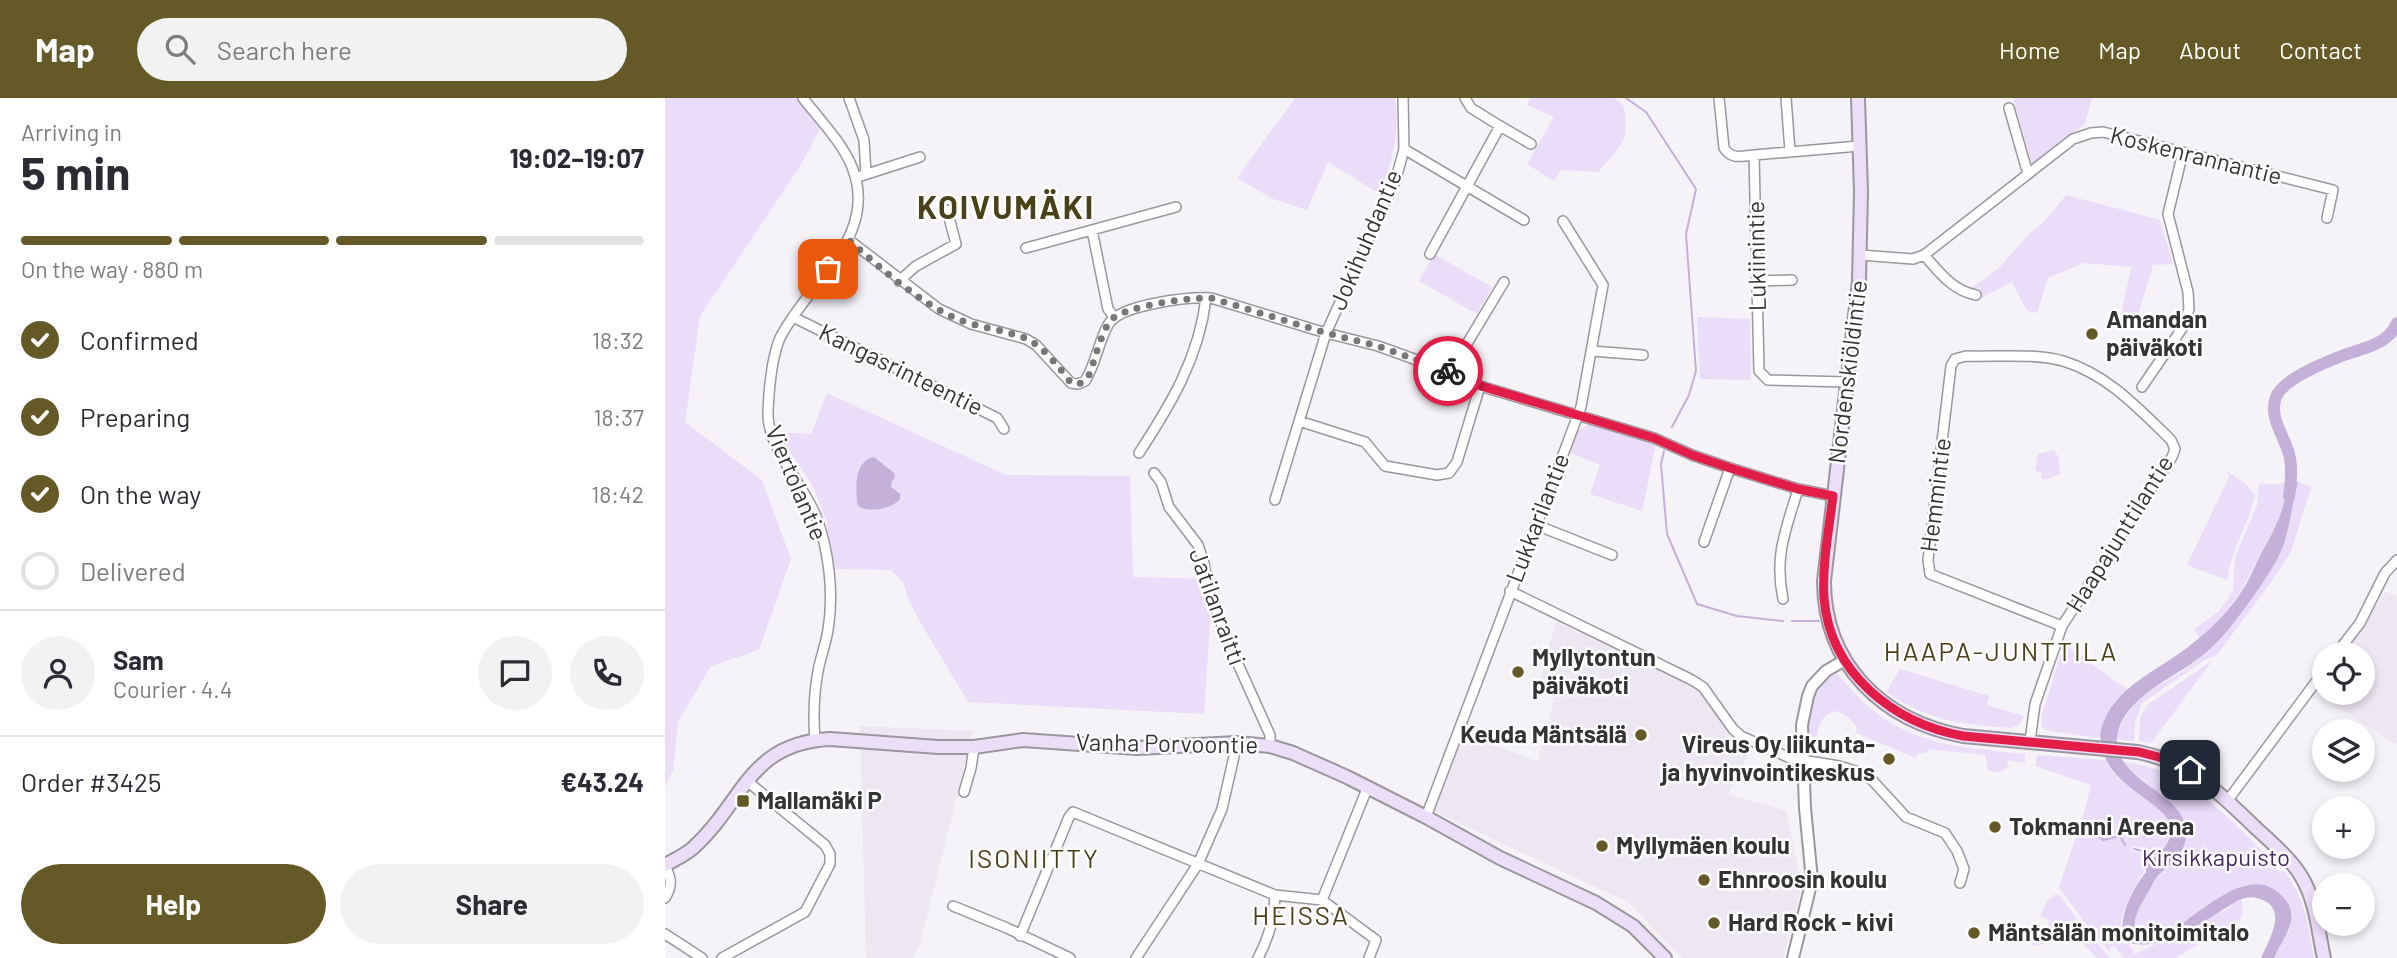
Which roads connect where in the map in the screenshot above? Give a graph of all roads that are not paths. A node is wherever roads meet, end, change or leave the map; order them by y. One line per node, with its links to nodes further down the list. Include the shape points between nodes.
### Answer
1 (803, 98): 19 (street, Viertolantie, via 844,152)
2 (849, 98): 17 (street, via 864,141)
3 (1403, 98): 12 (street, Jokihuhdantie)
4 (1465, 98): 9 (street, via 1471,108)
5 (1719, 98): 15 (street, via 1724,148 1735,157)
6 (1786, 98): 13 (street)
7 (1858, 98): 11 (main road, Nordenskiöldintie)
8 (2009, 108): 18 (street)
9 (1500, 126): 10 (street); 20 (street)
10 (1531, 144)
11 (1859, 146): 13 (street); 30 (main road, Nordenskiöldintie)
12 (1404, 149): 20 (street); 40 (street, Jokihuhdantie)
13 (1790, 151): 15 (street)
14 (2183, 152): 18 (street, Koskenrannantie, via 2091,133 2073,139); 23 (street, Koskenrannantie, via 2333,190); 47 (street, via 2168,214 2189,309 2183,327)
15 (1754, 155): 34 (street, Lukiinintie)
16 (921, 157): 17 (street)
17 (866, 174): 19 (street)
18 (2028, 174): 31 (street, Koskenrannantie)
19 (856, 177): 27 (street, Viertolantie, via 858,209)
20 (1468, 186): 24 (street); 29 (street)
21 (1176, 207): 26 (street)
22 (947, 210): 33 (street, via 955,244)
23 (2327, 218)
24 (1524, 220)
25 (1563, 221): 41 (street, Lukkarilantie, via 1603,285)
26 (1092, 230): 28 (street); 39 (street, via 1108,309)
27 (849, 240): 33 (street); 38 (street, Viertolantie)
28 (1026, 248)
29 (1430, 254)
30 (1860, 255): 31 (street, via 1913,259); 45 (main road, Nordenskiöldintie)
31 (1924, 255): 36 (street, via 1961,292)
32 (1791, 280): 34 (street)
33 (899, 281): 39 (street, via 955,318 1026,339 1071,383 1085,382)
34 (1758, 281): 45 (street, Lukiinintie, via 1762,377)
35 (1504, 282): 44 (street)
36 (1976, 295)
37 (1206, 298): 39 (street); 40 (street); 51 (street, via 1189,368)
38 (793, 317): 50 (street, Kangasrinteentie, via 997,418); 67 (street, Viertolantie, via 779,341 768,425 815,515 824,542 830,604 818,670)
39 (1114, 317)
40 (1326, 333): 44 (street); 49 (street, Jokihuhdantie)
41 (1592, 351): 42 (street); 48 (street, Lukkarilantie)
42 (1643, 355)
43 (1955, 359): 63 (street, Hemmintie, via 1927,560 1930,574); 63 (street, Haapajunttilantie, via 2064,361 2115,387 2175,449)
44 (1450, 372): 46 (street)
45 (1846, 382): 55 (main road, Nordenskiöldintie)
46 (1481, 386): 48 (street); 49 (street, via 1457,462 1449,473 1385,466 1365,442)
47 (2142, 387)
48 (1579, 414): 52 (street); 57 (street, Lukkarilantie)
49 (1299, 421): 56 (street, Jokihuhdantie)
50 (1004, 429)
51 (1139, 453)
52 (1730, 468): 54 (street); 58 (street)
53 (1154, 473): 70 (street, Jatilanraitti, via 1169,507 1198,545 1208,588 1270,736)
54 (1798, 489): 55 (street); 62 (street, via 1778,561)
55 (1833, 496): 65 (main road, Nordenskiöldintie, via 1825,602)
56 (1275, 500)
57 (1536, 526): 59 (street); 61 (street, Lukkarilantie)
58 (1704, 542)
59 (1612, 555)
60 (2397, 560): 64 (street)
61 (1510, 591): 72 (street, via 1692,680 1703,687 1741,736); 77 (street, Lukkarilantie)
62 (1783, 599)
63 (2062, 626): 68 (street, Haapajunttilantie, via 2035,704)
64 (2345, 642)
65 (1845, 660): 68 (main road, Nordenskiöldintie, via 1876,698 1916,722 1963,736); 72 (street, via 1819,677 1808,696 1802,725)
66 (2312, 687): 76 (street)
67 (815, 740): 71 (main road, Vanha Porvoontie); 73 (main road, Vanha Porvoontie, via 780,750)
68 (2030, 741): 76 (main road, Nordenskiöldintie, via 2149,754 2190,770)
69 (1237, 743): 70 (main road, Vanha Porvoontie); 71 (main road, Vanha Porvoontie, via 1137,748 1023,740); 78 (street, via 1222,810)
70 (1270, 746): 74 (main road, Vanha Porvoontie)
71 (974, 747): 75 (street)
72 (1803, 761): 80 (street, via 1867,775 1906,817 1945,833 1964,869); 94 (street, via 1812,880)
73 (747, 781): 79 (main road, Vanha Porvoontie, via 711,831 690,851); 88 (street, via 825,845 830,864 806,912)
74 (1367, 789): 77 (main road, Vanha Porvoontie); 83 (street)
75 (964, 792)
76 (2228, 800): 95 (main road, Nordenskiöldintie, via 2301,876)
77 (1426, 817): 93 (main road, Vanha Porvoontie, via 1614,914)
78 (1198, 864): 81 (street); 86 (street, via 1073,812); 90 (street)
79 (665, 865): 82 (street, via 672,885)
80 (1960, 883)
81 (1275, 895): 83 (street); 91 (street, via 1270,933)
82 (665, 898)
83 (1322, 900): 92 (street, via 1376,940)
84 (953, 906): 86 (street)
85 (665, 934): 87 (street)
86 (1020, 936): 89 (street)
87 (702, 958)
88 (722, 958)
89 (1070, 958)
90 (1136, 958)
91 (1258, 958)
92 (1369, 958)
93 (1665, 958)
94 (1793, 958)
95 (2324, 958)

